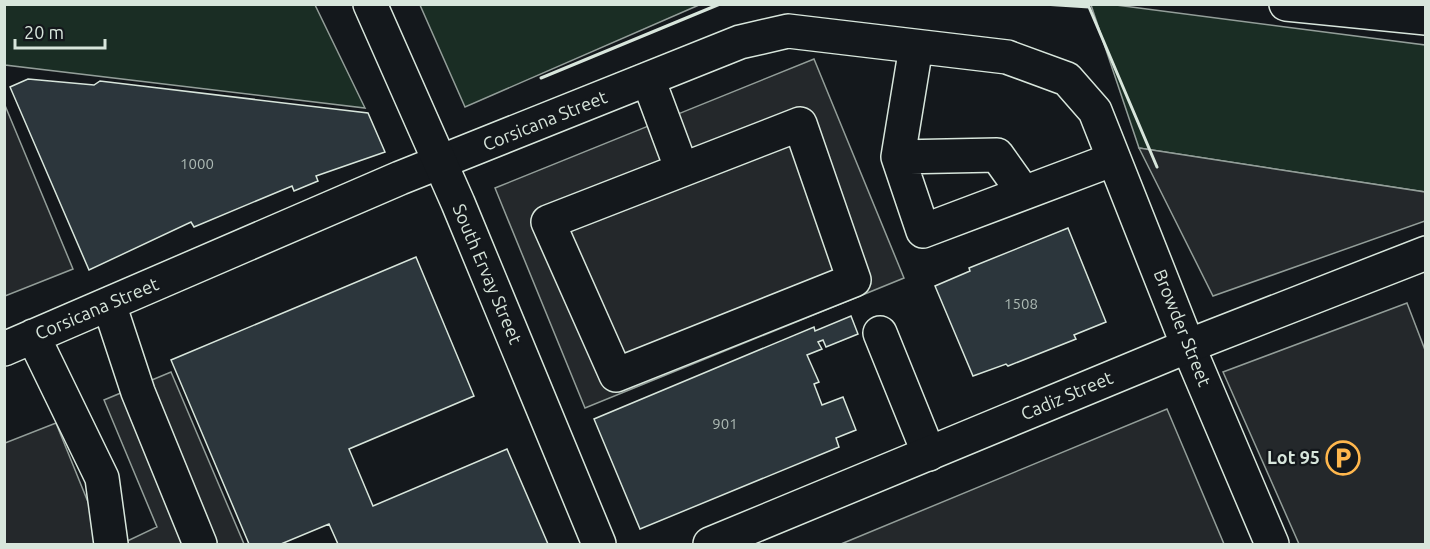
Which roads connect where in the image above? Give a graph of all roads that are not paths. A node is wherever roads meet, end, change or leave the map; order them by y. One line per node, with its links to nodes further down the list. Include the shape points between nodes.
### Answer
1 (370, 4): 9 (main road, South Ervay Street)
2 (1287, 5): 3 (main road)
3 (1425, 18)
4 (916, 47): 5 (main road, Corsicana Street, via 788,31 740,42); 6 (main road, Corsicana Street, via 1006,57 1037,68 1067,79); 7 (main road)
5 (648, 79): 9 (main road, Corsicana Street); 10 (main road)
6 (1095, 111): 8 (main road, Browder Street)
7 (898, 157): 11 (main road, via 997,155); 11 (main road, via 923,231)
8 (1114, 159): 11 (main road); 16 (main road, Browder Street)
9 (440, 162): 13 (main road, Corsicana Street); 20 (main road, South Ervay Street)
10 (682, 170): 10 (main road, via 549,222 615,375 854,280 800,124)
11 (1024, 193)
12 (1425, 253): 16 (main road, Cadiz Street)
13 (109, 304): 15 (main road, Corsicana Street); 19 (main road, via 138,392)
14 (880, 333): 17 (main road)
15 (19, 343): 18 (main road, via 102,478)
16 (1188, 346): 17 (main road, Cadiz Street); 22 (main road, Browder Street)
17 (929, 454): 21 (main road, Cadiz Street)
18 (111, 544)
19 (200, 544)
20 (599, 544)
21 (710, 544)
22 (1272, 544)

